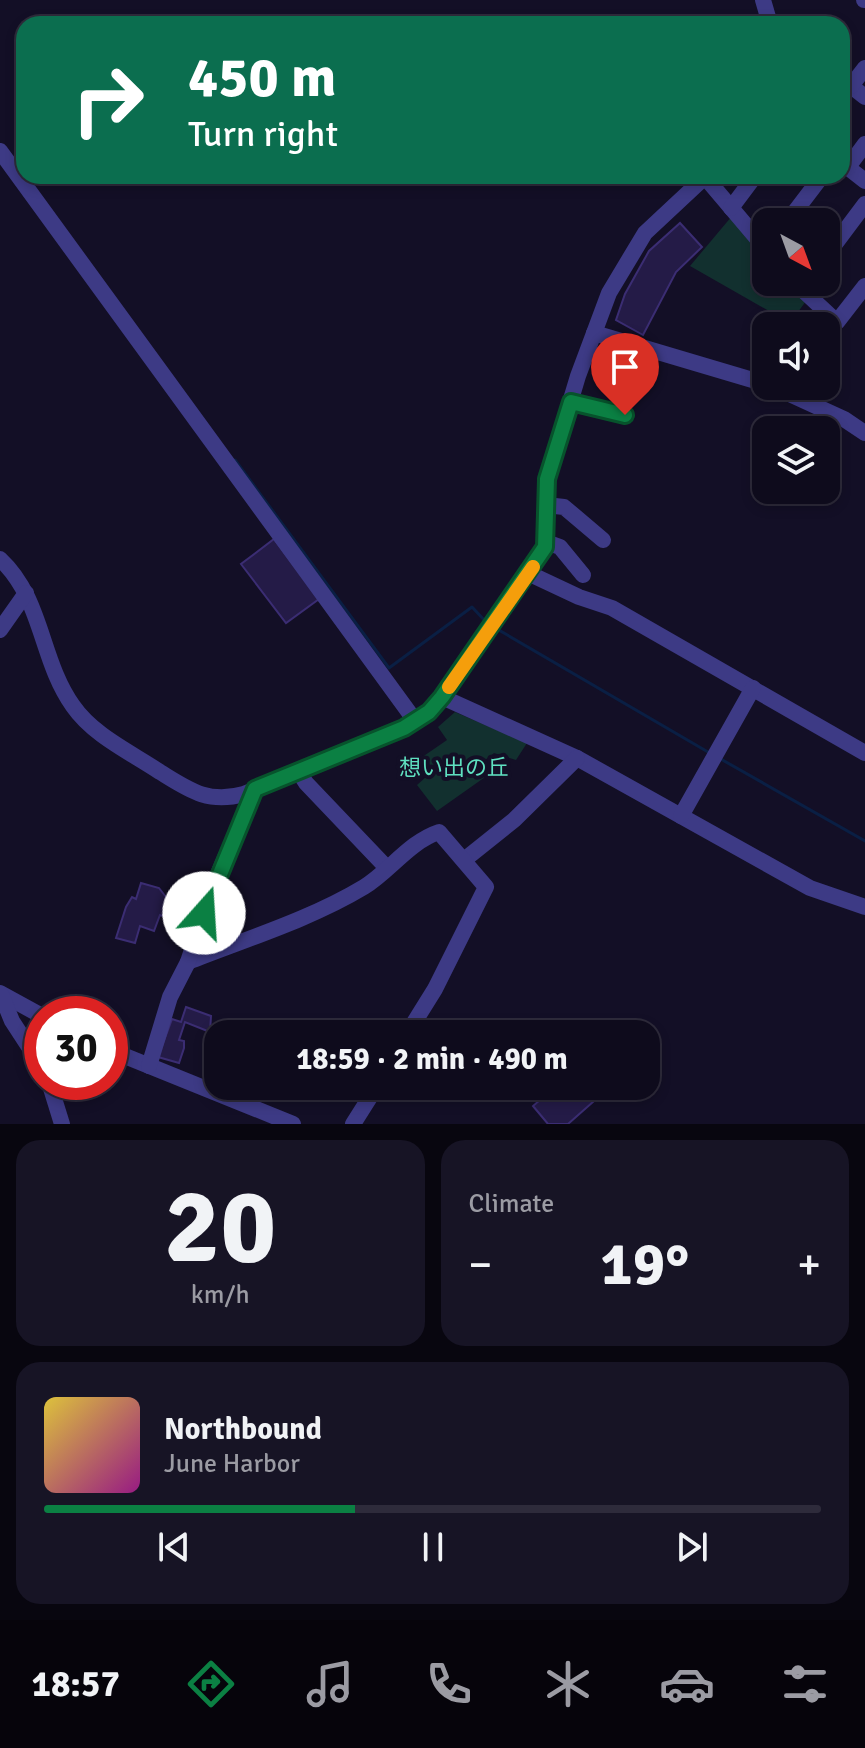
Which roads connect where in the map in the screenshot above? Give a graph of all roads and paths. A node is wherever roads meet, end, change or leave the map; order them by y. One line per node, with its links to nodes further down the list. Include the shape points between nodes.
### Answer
1 (865, 68): 2 (street)
2 (850, 83)
3 (865, 144): 5 (street)
4 (0, 151): 6 (street)
5 (850, 160)
6 (16, 173)
7 (24, 184): 35 (street)
8 (696, 184): 19 (street, via 652,225 631,253)
9 (712, 184): 13 (street)
10 (749, 184): 13 (street)
11 (816, 184): 14 (street)
12 (865, 204): 16 (street)
13 (731, 208): 15 (street)
14 (798, 208)
15 (752, 233)
16 (840, 237)
17 (865, 286): 18 (street, via 837,322)
18 (811, 296)
19 (594, 333): 20 (street); 22 (street)
20 (752, 380)
21 (805, 400): 24 (street)
22 (571, 402): 23 (street); 25 (street, via 547,479)
23 (625, 415)
24 (865, 433)
25 (546, 505): 26 (street, via 564,507); 27 (street)
26 (603, 540)
27 (546, 542): 29 (street); 30 (street, via 560,547)
28 (0, 559): 31 (street)
29 (530, 574): 33 (street, via 612,608); 34 (street)
30 (583, 575)
31 (26, 593): 32 (street); 39 (street, via 62,688 82,718 195,794 219,799)
32 (0, 630)
33 (753, 688): 36 (street); 40 (street)
34 (442, 697): 35 (street); 37 (street)
35 (416, 722): 38 (street)
36 (865, 753)
37 (577, 758): 40 (street); 41 (street)
38 (299, 772): 39 (street); 42 (street)
39 (255, 789): 44 (street, via 212,888)
40 (681, 816): 43 (street, via 810,888)
41 (464, 860): 42 (street, via 439,832); 47 (street, via 486,887)
42 (387, 868): 44 (street, via 339,900)
43 (865, 907)
44 (188, 962): 50 (street, via 170,997)
45 (1, 994): 46 (street); 48 (street)
46 (24, 1006)
47 (416, 1020)
48 (24, 1039)
49 (128, 1057): 50 (street)
50 (149, 1066): 54 (street)
51 (55, 1100): 53 (street)
52 (368, 1100): 55 (street)
53 (62, 1124)
54 (293, 1124)
55 (353, 1124)

